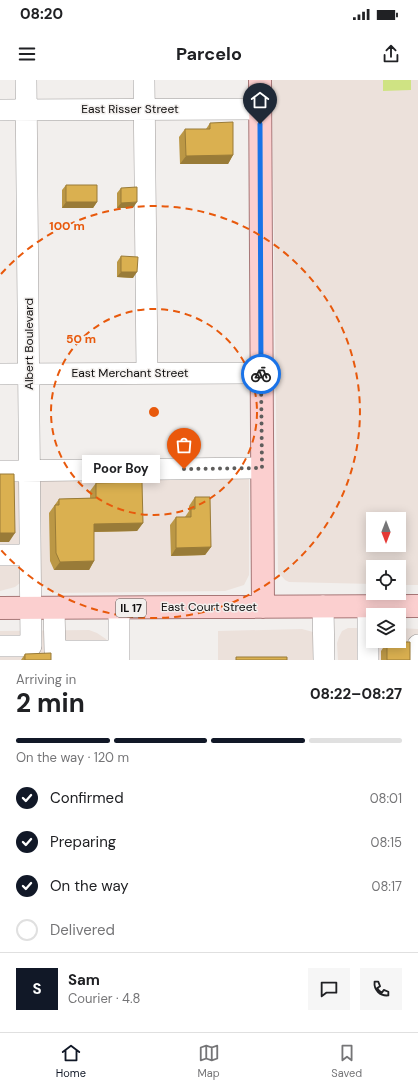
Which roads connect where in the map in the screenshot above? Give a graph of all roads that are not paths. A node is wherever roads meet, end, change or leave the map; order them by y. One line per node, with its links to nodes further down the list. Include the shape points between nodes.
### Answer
1 (26, 80): 4 (street, Albert Boulevard)
2 (144, 80): 5 (street)
3 (260, 80): 6 (main road)
4 (27, 109): 5 (street, East Risser Street); 7 (street, East Risser Street); 11 (street, Albert Boulevard)
5 (144, 109): 6 (street, East Risser Street); 9 (street)
6 (260, 109): 8 (main road)
7 (0, 110)
8 (261, 372): 9 (street, East Merchant Street); 12 (main road)
9 (147, 373): 11 (street, East Merchant Street)
10 (0, 374): 11 (street, East Merchant Street)
11 (29, 374): 14 (street, Albert Boulevard)
12 (262, 468): 14 (street); 20 (main road)
13 (0, 471): 14 (street)
14 (30, 471): 16 (street, Albert Boulevard)
15 (0, 555): 16 (street)
16 (30, 555): 22 (street, Albert Boulevard)
17 (323, 606): 18 (main road, East Court Street / IL 17); 20 (main road, East Court Street / IL 17); 28 (street)
18 (368, 606): 19 (main road, East Court Street / IL 17); 29 (street)
19 (418, 606)
20 (263, 607): 24 (main road, East Court Street / IL 17)
21 (0, 608): 22 (main road, East Court Street / IL 17)
22 (31, 608): 23 (main road, East Court Street / IL 17); 26 (street, Albert Boulevard, via 31,646)
23 (54, 608): 24 (main road, East Court Street / IL 17); 27 (street, via 55,651)
24 (119, 608): 27 (street)
25 (418, 645): 30 (street)
26 (0, 646)
27 (119, 655)
28 (324, 660)
29 (368, 660)
30 (416, 660)

